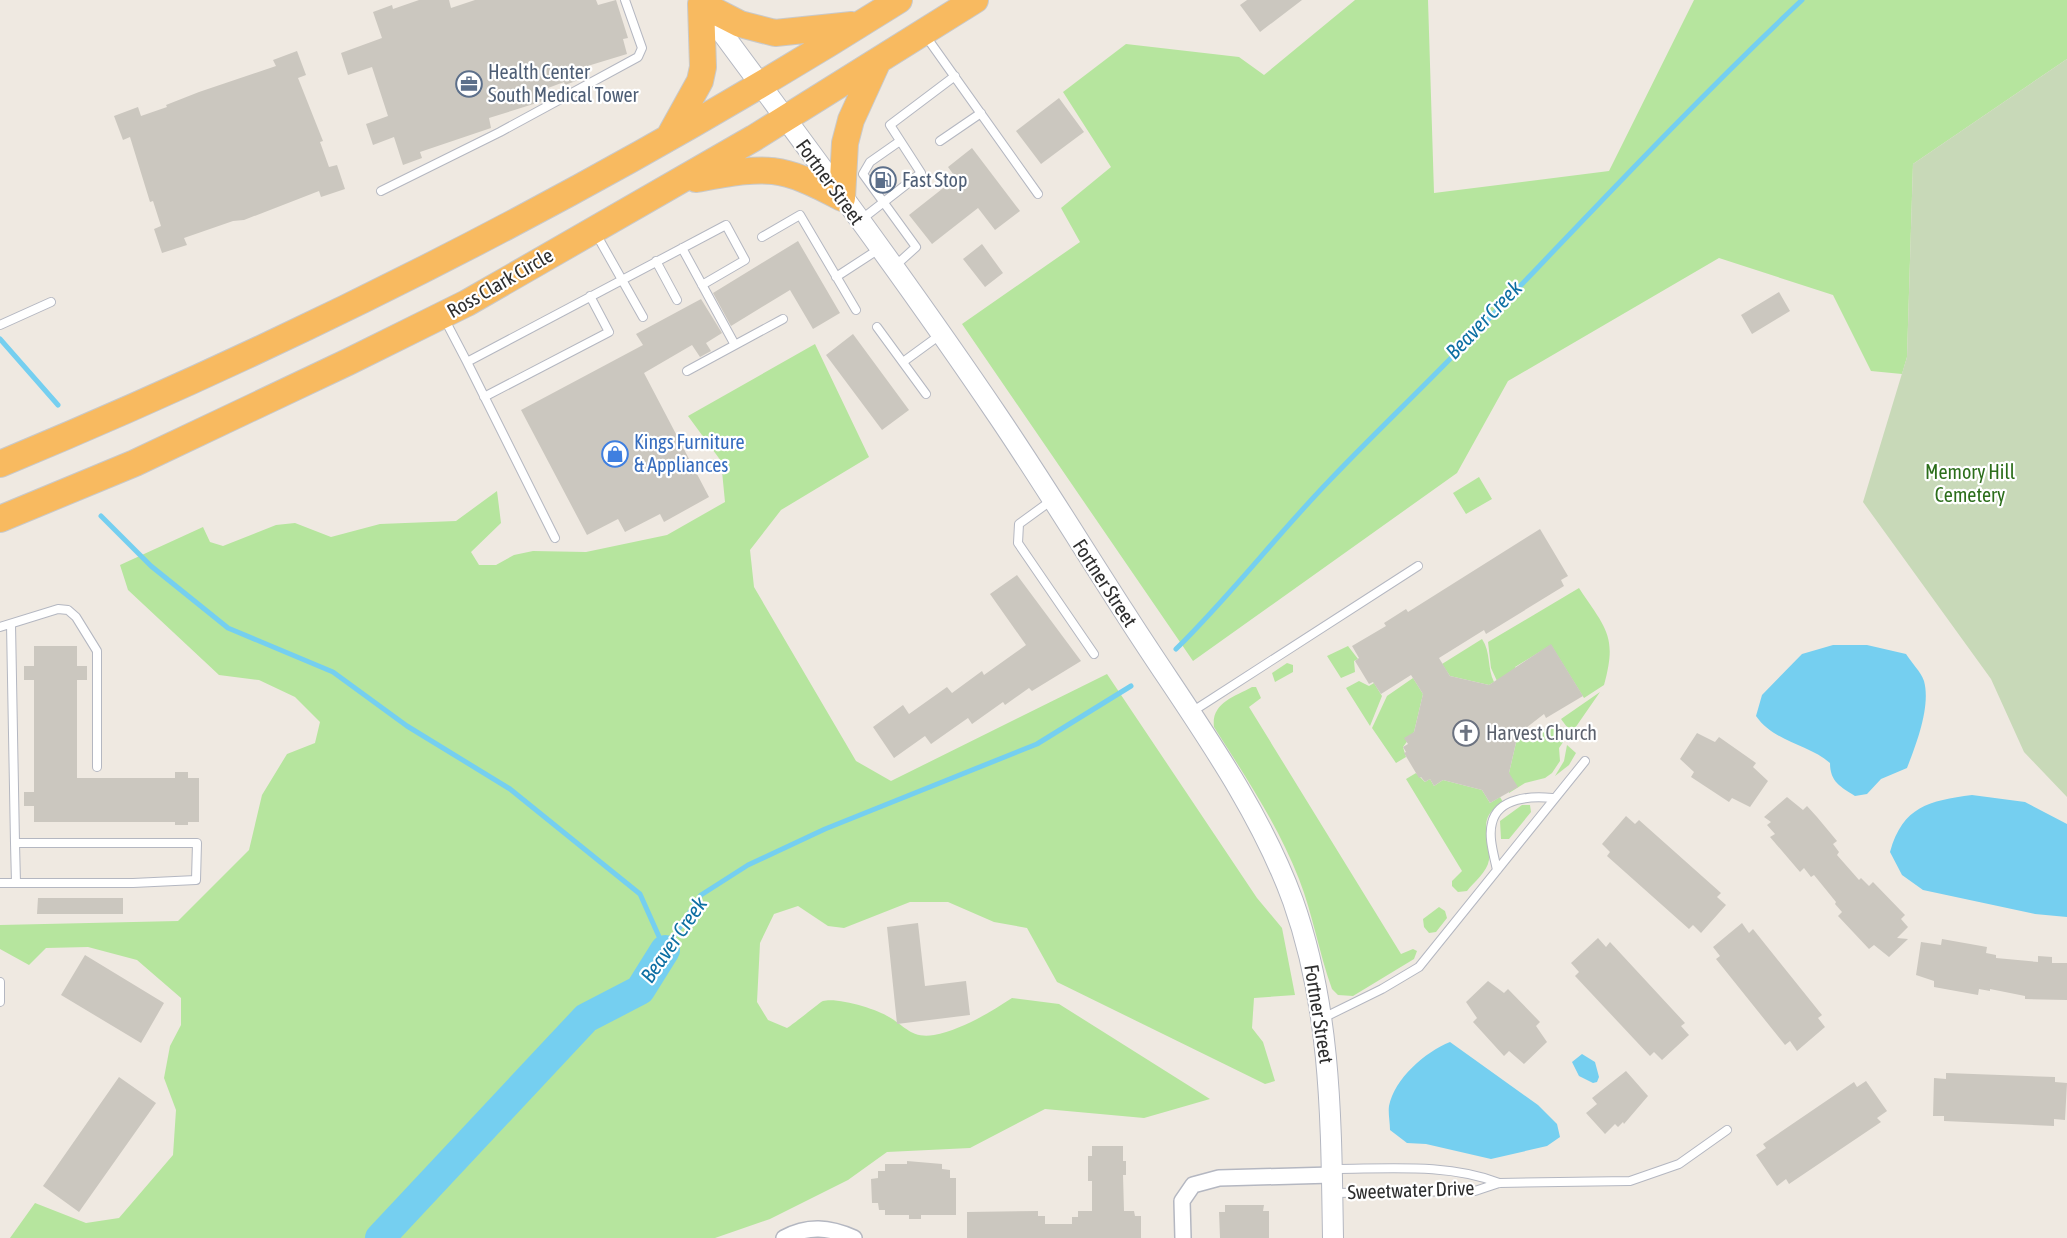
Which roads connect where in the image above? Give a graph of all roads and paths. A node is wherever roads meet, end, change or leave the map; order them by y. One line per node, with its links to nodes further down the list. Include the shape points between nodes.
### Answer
1 (625, 0): 16 (lane, via 642,48 638,57)
2 (899, 0): 5 (highway)
3 (975, 0): 6 (highway, Ross Clark Circle)
4 (699, 2): 5 (highway, via 740,24 775,33); 9 (street, Fortner Street); 12 (highway, via 703,67 700,81)
5 (862, 23): 9 (highway)
6 (924, 33): 7 (highway, Ross Clark Circle); 8 (lane)
7 (877, 63): 11 (highway, Ross Clark Circle); 18 (highway, via 845,142)
8 (955, 76): 10 (lane); 13 (lane, via 890,125)
9 (760, 85): 11 (street, Fortner Street); 12 (highway)
10 (981, 113): 14 (lane); 17 (lane)
11 (785, 120): 15 (highway, Ross Clark Circle); 18 (street, Fortner Street)
12 (668, 140): 46 (highway, via 207,375)
13 (900, 141): 19 (lane, via 870,162 863,174); 19 (lane, via 921,172)
14 (940, 141)
15 (680, 182): 18 (highway, via 767,169 805,178); 21 (highway, Ross Clark Circle)
16 (381, 191)
17 (1038, 194)
18 (842, 198): 20 (street, Fortner Street)
19 (882, 203): 20 (lane); 26 (lane, via 916,247)
20 (859, 222): 24 (street, Fortner Street)
21 (594, 230): 28 (lane); 34 (highway, Ross Clark Circle)
22 (762, 237): 27 (lane, via 800,215)
23 (682, 248): 25 (lane); 29 (lane); 29 (lane, via 726,225 745,260)
24 (879, 249): 26 (street, Fortner Street); 27 (lane)
25 (656, 261): 28 (lane); 31 (lane)
26 (893, 268): 39 (street, Fortner Street)
27 (836, 277): 33 (lane)
28 (623, 279): 30 (lane); 35 (lane)
29 (702, 285): 40 (lane)
30 (591, 296): 41 (lane); 45 (lane, via 609,332)
31 (677, 300)
32 (51, 302): 37 (lane)
33 (856, 310)
34 (442, 316): 41 (lane); 48 (highway, Ross Clark Circle, via 135,463)
35 (643, 317)
36 (783, 319): 40 (lane)
37 (0, 325)
38 (877, 327): 42 (lane)
39 (941, 335): 42 (lane); 47 (street, Fortner Street)
40 (735, 345): 43 (lane)
41 (467, 362): 45 (lane)
42 (903, 362): 44 (lane)
43 (687, 371)
44 (926, 394)
45 (484, 397): 49 (lane)
46 (0, 464)
47 (1052, 500): 53 (lane, via 1019,524 1018,543); 54 (street, Fortner Street)
48 (0, 519)
49 (555, 538)
50 (1418, 566): 54 (lane)
51 (11, 624): 52 (lane); 56 (lane, via 63,608 76,617 95,645); 58 (lane)
52 (0, 627)
53 (1094, 654)
54 (1189, 714): 64 (street, Fortner Street, via 1247,805 1280,870 1302,929)
55 (1585, 761): 57 (lane)
56 (97, 767)
57 (1552, 798): 59 (lane); 59 (lane, via 1526,796 1498,812 1491,831)
58 (15, 843): 61 (lane); 61 (lane, via 197,843 196,880)
59 (1497, 870): 64 (lane, via 1419,967)
60 (0, 883): 61 (lane)
61 (16, 883)
62 (0, 982): 63 (lane)
63 (0, 1002)
64 (1323, 1018): 66 (street, Fortner Street, via 1329,1070)
65 (1727, 1130): 67 (lane, via 1679,1164 1630,1181)
66 (1332, 1179): 67 (lane, Sweetwater Drive, via 1475,1191); 67 (lane, Sweetwater Drive, via 1408,1169 1476,1174); 70 (street, via 1219,1178 1193,1185 1182,1201); 71 (street, Fortner Street)
67 (1499, 1183)
68 (784, 1238): 69 (street, via 813,1227)
69 (854, 1238)
70 (1182, 1238)
71 (1333, 1238)

